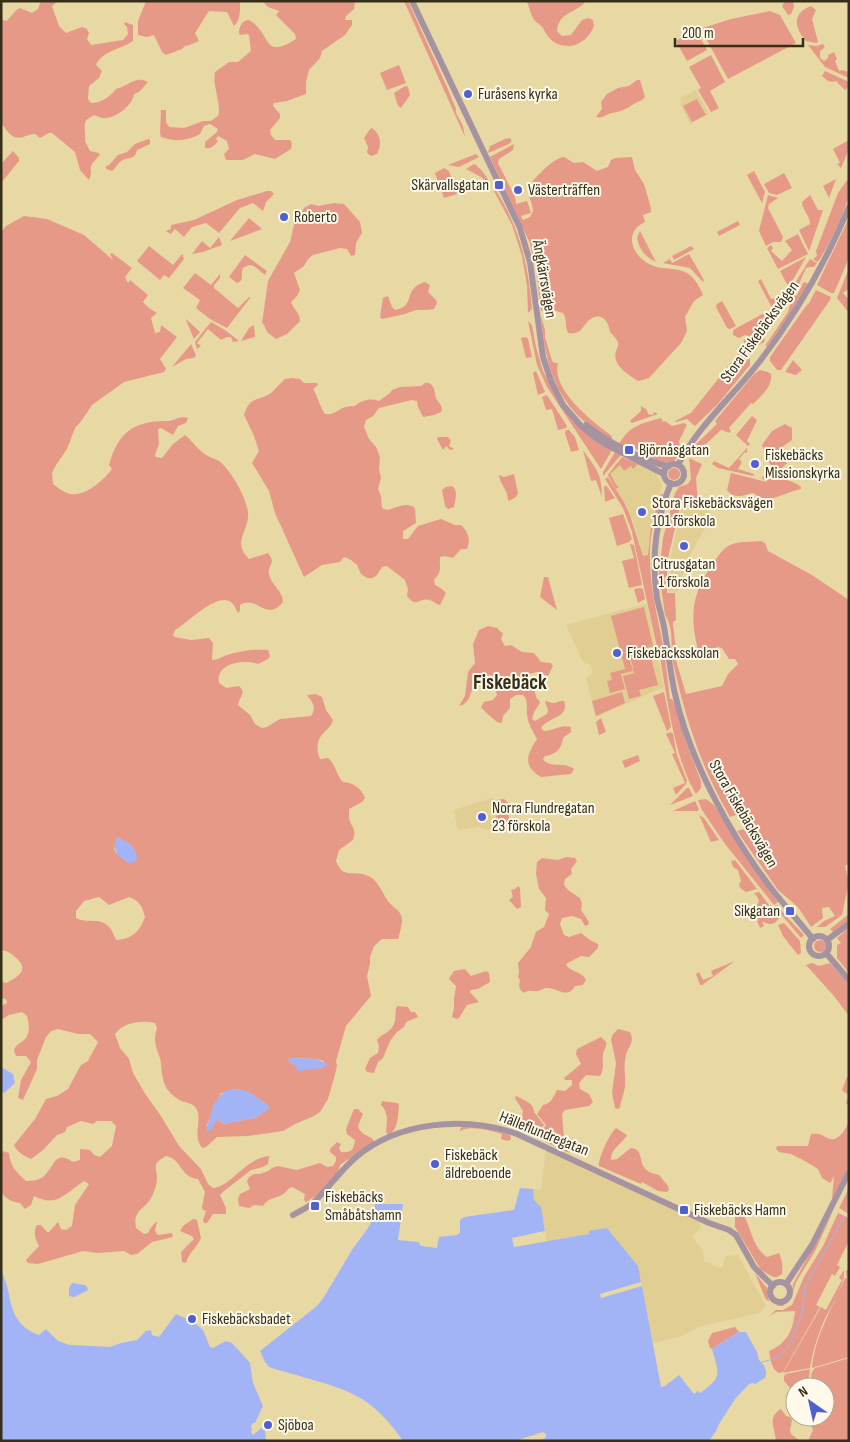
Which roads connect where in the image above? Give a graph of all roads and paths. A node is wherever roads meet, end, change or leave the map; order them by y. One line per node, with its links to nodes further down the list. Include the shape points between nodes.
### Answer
1 (412, 1): 3 (street, Ängkärrsvägen, via 520,228 530,262 543,357)
2 (849, 207): 4 (street, Stora Fiskebäcksvägen, via 820,271 791,317 691,443)
3 (563, 402): 5 (street, Ängkärrsvägen, via 584,424 609,441); 6 (street, Ängkärrsvägen, via 576,421 596,438)
4 (678, 465): 5 (street); 7 (street, via 683,470 683,478)
5 (669, 466): 6 (street)
6 (664, 474): 7 (street)
7 (671, 484): 9 (street, Stora Fiskebäcksvägen, via 657,524 654,574 675,695 711,791 773,891)
8 (849, 924): 10 (street)
9 (813, 939): 10 (street, via 820,936); 11 (street, via 810,945 812,952 817,955)
10 (827, 940): 11 (street)
11 (826, 953): 12 (street)
12 (849, 980)
13 (849, 1172): 15 (street, via 812,1244)
14 (294, 1215): 16 (street, Hälleflundregatan, via 311,1204 354,1159 378,1143 404,1132 439,1124 490,1126 517,1134 728,1230 740,1242 758,1272)
15 (786, 1284): 16 (street, via 780,1282); 16 (street, via 790,1295 782,1302 772,1297)
16 (773, 1286)

